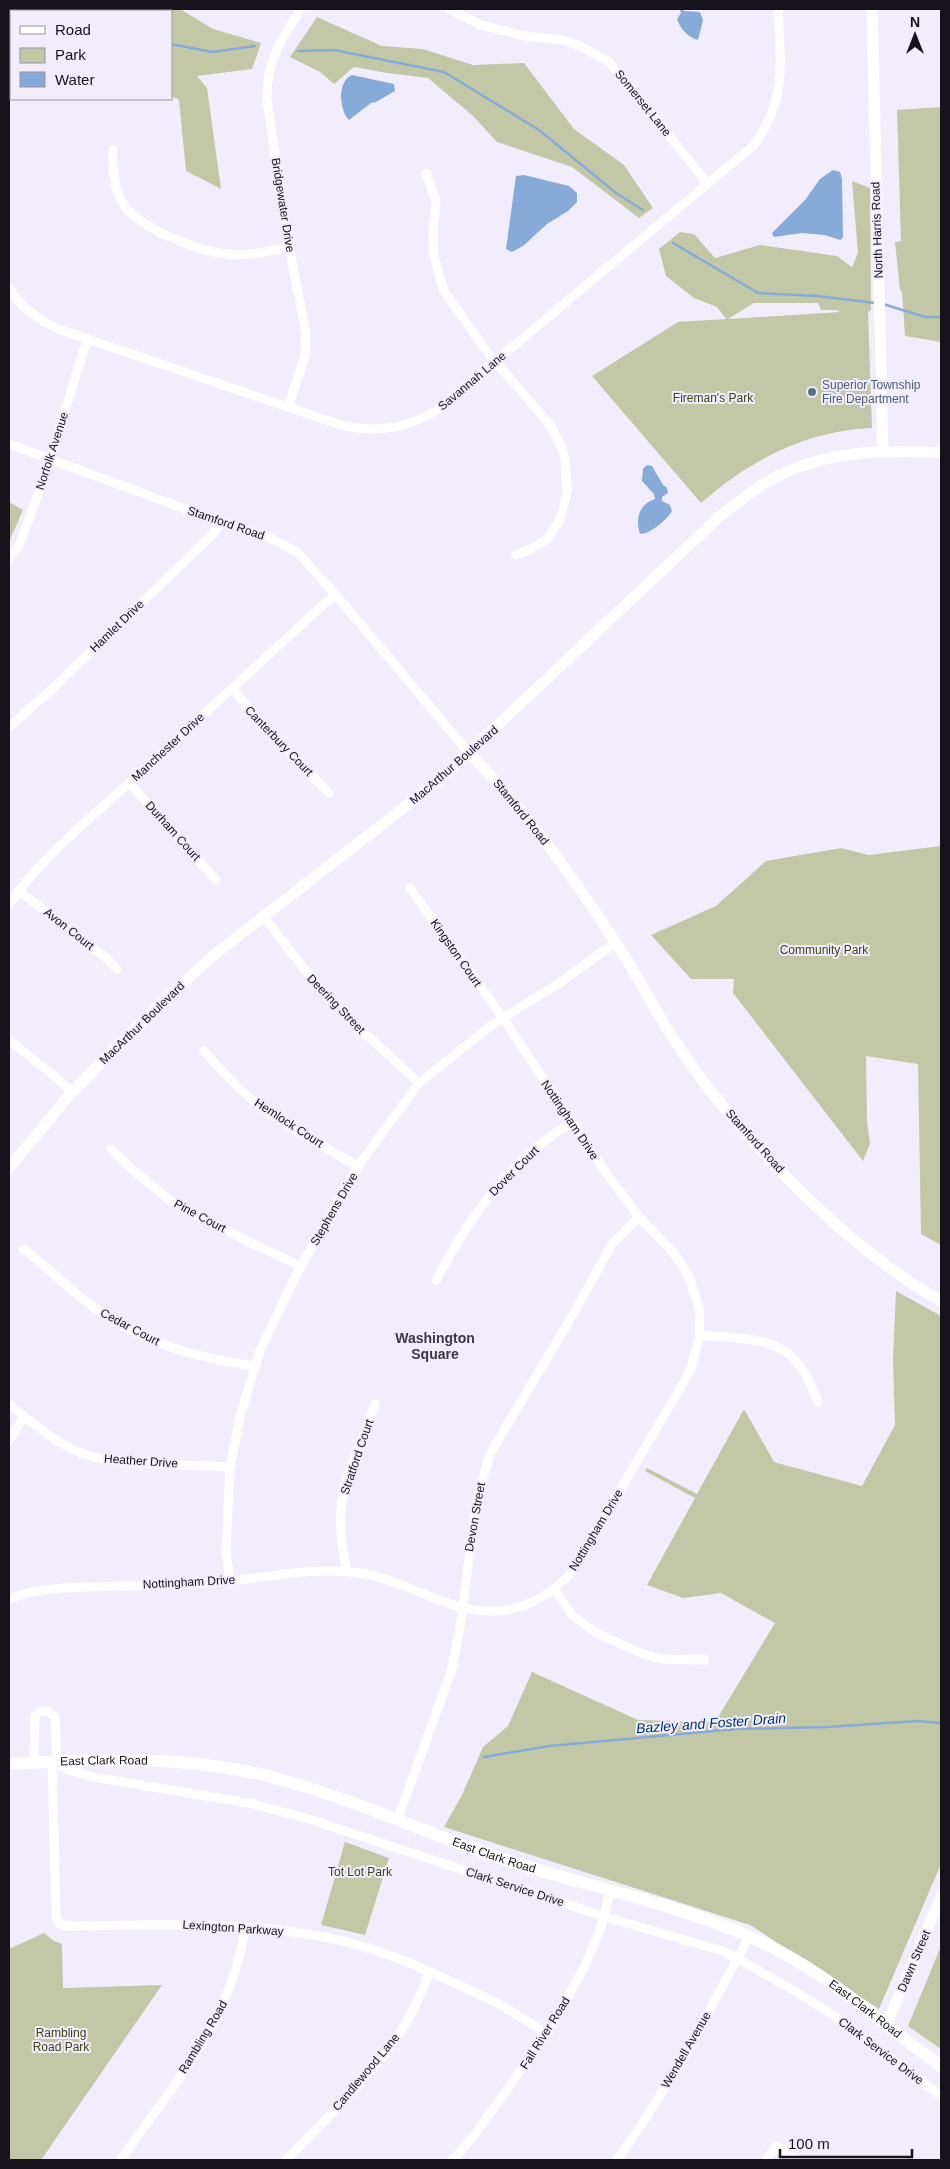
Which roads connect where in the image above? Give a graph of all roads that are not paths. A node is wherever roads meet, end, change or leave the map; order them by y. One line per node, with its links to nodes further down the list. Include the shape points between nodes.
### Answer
1 (301, 9): 8 (street, Bridgewater Drive, via 272,58 266,86)
2 (448, 9): 7 (street, Somerset Lane, via 481,25 524,36 563,40 609,62)
3 (778, 9): 7 (street, Savannah Lane, via 781,78 772,115 754,145)
4 (872, 9): 14 (street, North Harris Road)
5 (114, 150): 8 (street, via 114,178 118,193 125,207 147,226 162,234 226,254)
6 (426, 173): 11 (street, via 436,201 434,256 444,291)
7 (708, 184): 11 (street, Savannah Lane)
8 (290, 247): 12 (street, Bridgewater Drive, via 306,344)
9 (9, 288): 10 (street, Savannah Lane, via 24,308 38,319)
10 (87, 340): 12 (street, Savannah Lane); 16 (street, Norfolk Avenue)
11 (496, 361): 12 (street, Savannah Lane, via 437,410 422,420 400,427 363,430); 18 (street, via 550,425 562,446 566,468 565,505 555,528 547,539)
12 (288, 407)
13 (9, 444): 16 (street, Stamford Road)
14 (883, 451): 15 (street, MacArthur Boulevard); 23 (street, MacArthur Boulevard, via 814,462 770,480 746,495)
15 (941, 453)
16 (49, 461): 17 (street, Stamford Road); 19 (street, Norfolk Avenue, via 19,546)
17 (220, 522): 20 (street, Stamford Road, via 266,536 296,552); 22 (street, Hamlet Drive, via 214,533)
18 (516, 555)
19 (9, 558)
20 (336, 595): 21 (street, Manchester Drive); 23 (street, Stamford Road)
21 (232, 688): 24 (street, Manchester Drive); 25 (street, Canterbury Court, via 263,726)
22 (9, 727)
23 (469, 753): 30 (street, MacArthur Boulevard); 31 (street, Stamford Road, via 529,821 580,889)
24 (129, 783): 26 (street, Durham Court); 28 (street, Manchester Drive, via 51,852)
25 (329, 793)
26 (216, 880)
27 (410, 888): 33 (street, Kingston Court)
28 (19, 891): 29 (street, Manchester Drive); 32 (street, Avon Court)
29 (9, 905)
30 (263, 916): 36 (street, Deering Street, via 307,974 344,1015); 37 (street, MacArthur Boulevard, via 214,954)
31 (615, 943): 33 (street, Stephens Drive); 46 (street, Stamford Road, via 672,1036 741,1128 811,1201 852,1237 910,1282)
32 (117, 969)
33 (502, 1018): 36 (street, Stephens Drive); 38 (street, Nottingham Drive)
34 (9, 1040): 37 (street)
35 (204, 1051): 40 (street, Hemlock Court, via 262,1108)
36 (419, 1083): 40 (street, Stephens Drive)
37 (72, 1092): 41 (street, MacArthur Boulevard)
38 (571, 1123): 42 (street, Nottingham Drive); 45 (street, Dover Court, via 538,1147 492,1191)
39 (111, 1148): 44 (street, Pine Court, via 172,1202)
40 (358, 1166): 44 (street, Stephens Drive)
41 (9, 1168)
42 (639, 1217): 47 (street, Nottingham Drive, via 674,1253 689,1277 699,1308); 59 (street, Devon Street, via 612,1244 490,1454 477,1498)
43 (22, 1249): 48 (street, Cedar Court, via 96,1309 135,1333 168,1348)
44 (301, 1266): 48 (street, Stephens Drive)
45 (436, 1280)
46 (941, 1301)
47 (700, 1335): 49 (street, via 749,1338 770,1344 792,1356 804,1368); 57 (street, Nottingham Drive, via 690,1371 681,1387 580,1559)
48 (256, 1366): 54 (street, Stephens Drive, via 240,1417)
49 (818, 1402)
50 (9, 1404): 52 (street, Heather Drive)
51 (375, 1404): 55 (street, Stratford Court, via 348,1476 342,1504 342,1543)
52 (24, 1417): 53 (street); 54 (street, Heather Drive, via 62,1444 95,1457)
53 (9, 1440)
54 (230, 1467): 56 (street, Stephens Drive, via 226,1553)
55 (347, 1571): 56 (street, Nottingham Drive, via 287,1573); 59 (street, Nottingham Drive, via 402,1585)
56 (230, 1580): 58 (street, Nottingham Drive, via 60,1588)
57 (555, 1590): 59 (street, Nottingham Drive, via 509,1610); 60 (street, via 572,1615 596,1633 662,1659)
58 (9, 1598)
59 (462, 1609): 64 (street, Devon Street, via 452,1669)
60 (705, 1660)
61 (55, 1762): 62 (main road, East Clark Road); 62 (street, via 54,1717 47,1711 35,1716); 64 (main road, East Clark Road, via 159,1761 223,1767 291,1783); 67 (street, Clark Service Drive, via 92,1777 253,1804 308,1819); 68 (street, Lexington Parkway, via 58,1923 66,1926 181,1924)
62 (34, 1763): 63 (main road, East Clark Road)
63 (9, 1764)
64 (398, 1821): 65 (main road, East Clark Road, via 504,1860)
65 (610, 1891): 67 (street, Fall River Road); 69 (main road, East Clark Road, via 698,1917)
66 (941, 1896): 72 (street, Dawn Street)
67 (602, 1916): 70 (street, Clark Service Drive); 73 (street, Fall River Road, via 602,1924 585,1966)
68 (245, 1928): 71 (street, Lexington Parkway, via 334,1940 390,1956); 76 (street, Rambling Road, via 230,1992 223,2005 196,2053)
69 (749, 1937): 70 (street, Wendell Avenue); 72 (main road, East Clark Road, via 805,1966)
70 (737, 1958): 75 (street, Clark Service Drive, via 830,2014); 79 (street, Wendell Avenue, via 683,2059)
71 (430, 1972): 73 (street, Lexington Parkway, via 500,2005); 77 (street, Candlewood Lane, via 394,2042)
72 (886, 2026): 74 (main road, East Clark Road)
73 (547, 2034): 78 (street, Fall River Road)
74 (941, 2066)
75 (941, 2096)
76 (120, 2160)
77 (286, 2160)
78 (453, 2160)
79 (617, 2160)
80 (766, 2160): 81 (street, via 777,2146)
81 (797, 2160)

